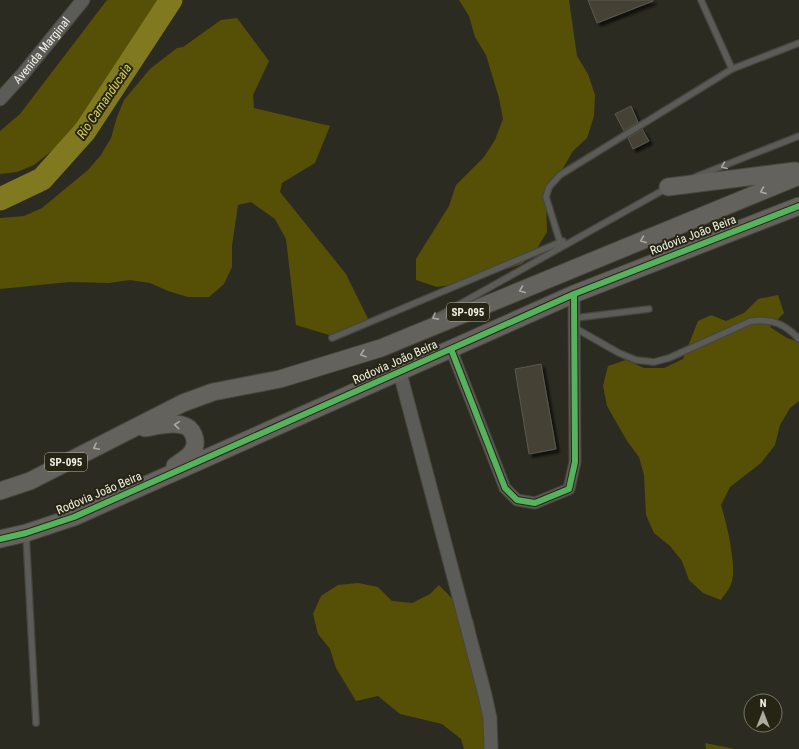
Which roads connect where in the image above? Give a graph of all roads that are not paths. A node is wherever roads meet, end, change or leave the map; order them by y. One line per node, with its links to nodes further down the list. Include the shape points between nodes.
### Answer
1 (83, 0): 5 (street, Avenida Marginal, via 22,76)
2 (701, 0): 4 (lane)
3 (799, 43): 4 (lane)
4 (732, 69): 12 (lane, via 560,175 549,187 546,198)
5 (0, 99)
6 (799, 136): 9 (lane, one-way to 9)
7 (799, 170): 9 (main road)
8 (799, 176): 18 (main road, Rodovia João Beira / SP-095, one-way to 18)
9 (668, 187): 11 (lane)
10 (799, 206): 13 (main road, Rodovia João Beira / SP-095)
11 (591, 229): 12 (lane); 18 (lane, one-way to 18)
12 (560, 242): 16 (lane)
13 (574, 294): 15 (street); 19 (main road, Rodovia João Beira / SP-095)
14 (649, 309): 15 (lane)
15 (575, 323): 17 (lane, via 619,353 636,360 654,362 669,358 751,321 765,320 781,324); 19 (street, via 575,462 569,489 535,503 517,500 505,488)
16 (332, 338)
17 (799, 339)
18 (381, 348): 21 (main road, Rodovia João Beira / SP-095, one-way to 21, via 280,379 213,392 183,403)
19 (451, 349): 20 (main road, Rodovia João Beira / SP-095)
20 (400, 373): 22 (main road, Rodovia João Beira / SP-095); 27 (street, via 486,695)
21 (131, 430): 22 (main road, one-way to 21, via 193,452 193,432 183,425 170,424); 23 (main road, Rodovia João Beira / SP-095, one-way to 23, via 30,481)
22 (160, 479): 24 (main road, Rodovia João Beira / SP-095, via 74,517)
23 (0, 492)
24 (26, 533): 25 (main road, Rodovia João Beira / SP-095); 26 (lane)
25 (0, 539)
26 (36, 723)
27 (491, 749)

